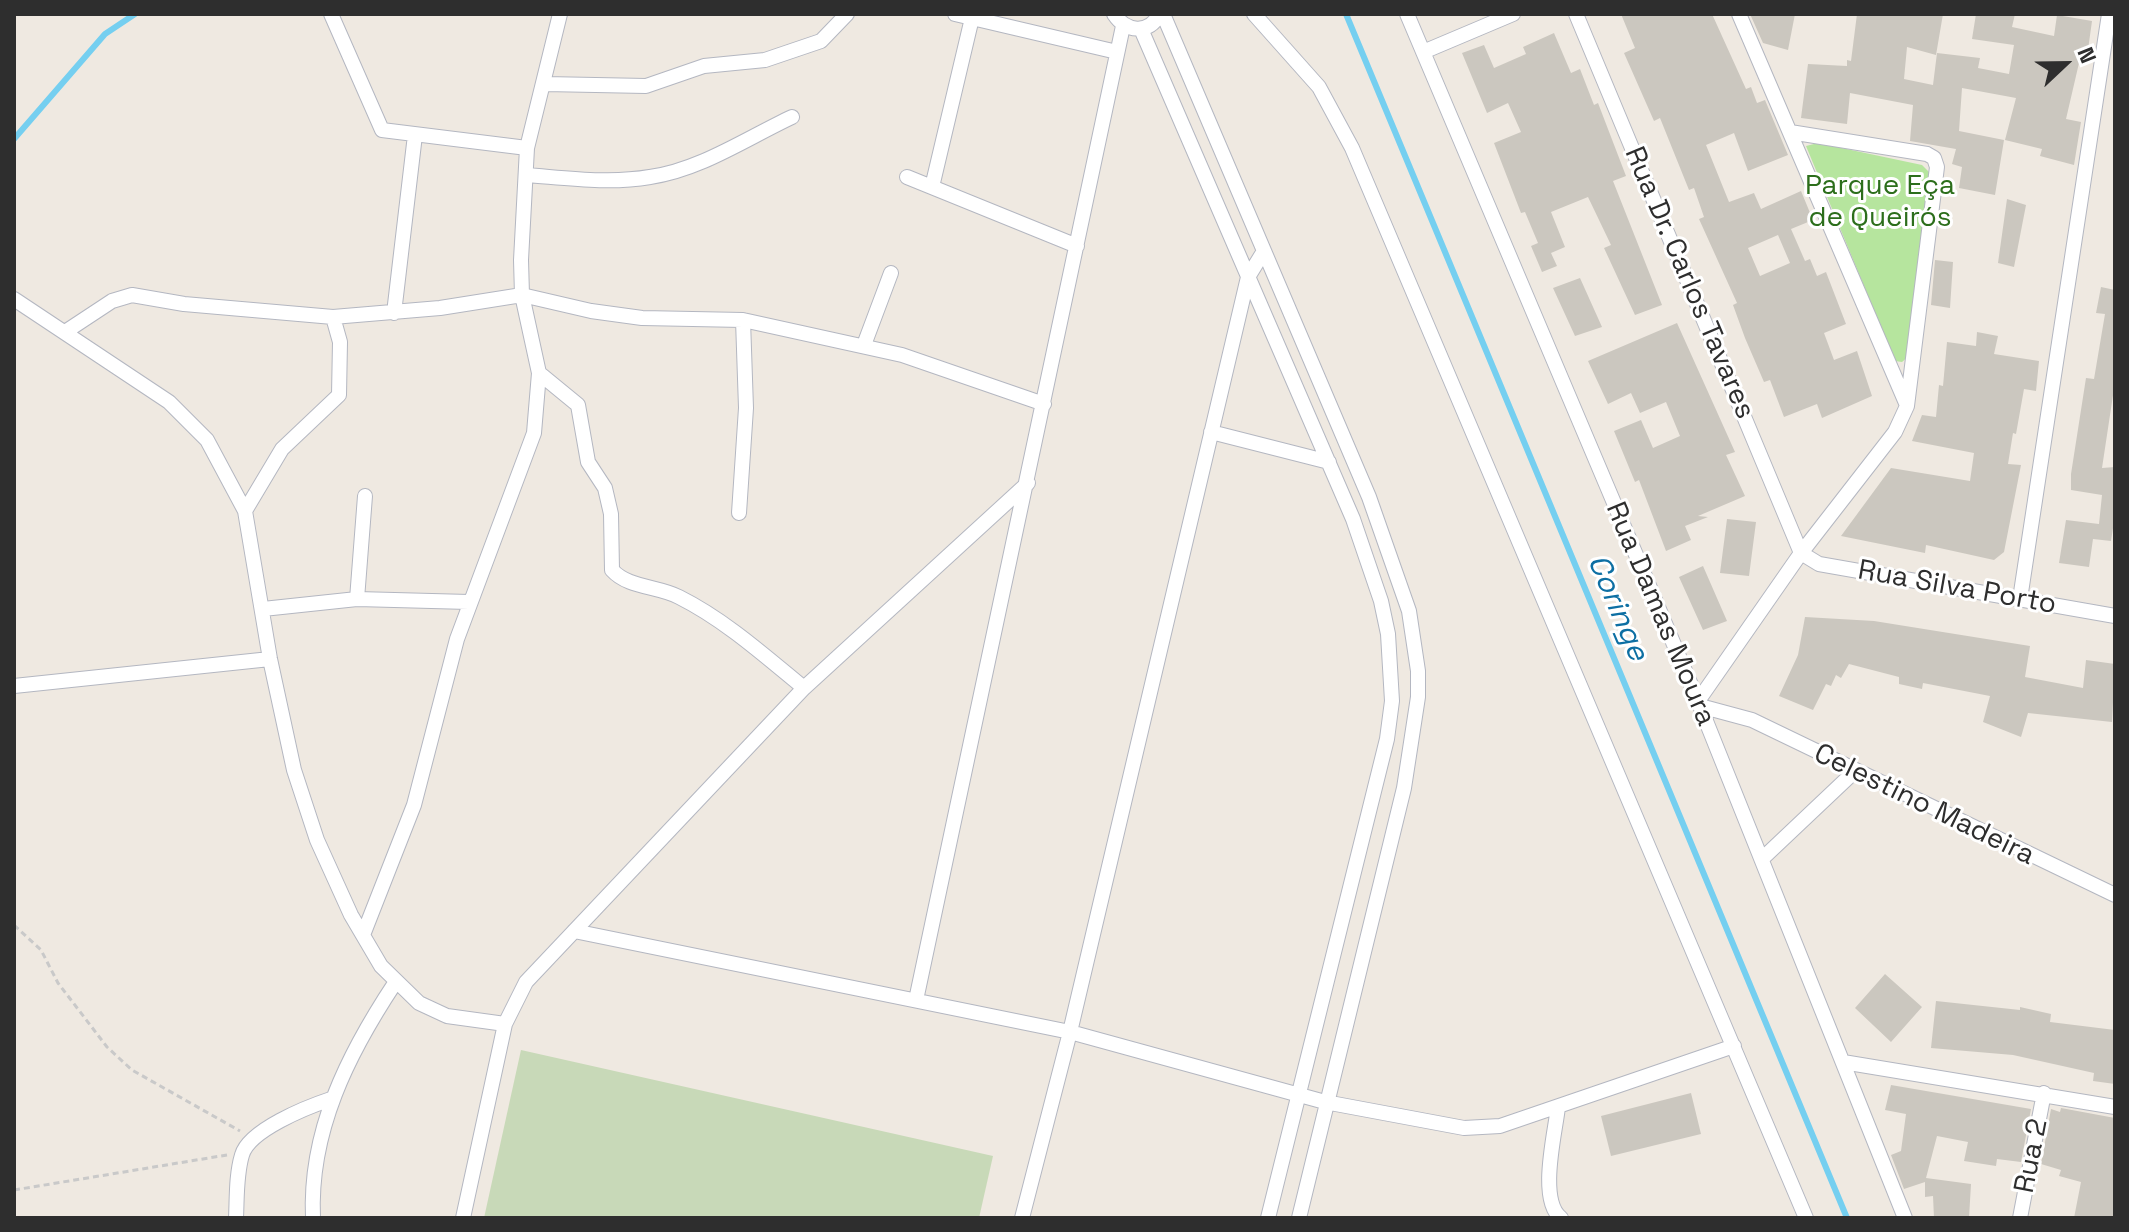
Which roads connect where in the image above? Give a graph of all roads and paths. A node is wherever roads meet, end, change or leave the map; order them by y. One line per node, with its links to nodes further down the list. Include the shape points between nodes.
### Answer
1 (331, 14): 20 (street, via 378,126)
2 (560, 14): 17 (street)
3 (847, 14): 17 (street, via 821,41 765,60 704,66 646,86)
4 (955, 14): 12 (street)
5 (1161, 14): 14 (street); 26 (street)
6 (1254, 14): 65 (street, via 1319,87 1352,148)
7 (1407, 14): 16 (street, Rua Damas Moura)
8 (1513, 14): 16 (street)
9 (1576, 14): 45 (street, Rua Dr. Carlos Tavares)
10 (1739, 14): 19 (street)
11 (2109, 14): 47 (street)
12 (972, 18): 15 (street); 24 (street)
13 (1118, 20): 14 (street); 15 (street)
14 (1141, 29): 28 (street)
15 (1117, 52): 25 (street)
16 (1423, 52): 54 (street, Rua Damas Moura)
17 (545, 84): 21 (street)
18 (792, 117): 22 (street, via 690,166 650,177)
19 (1790, 132): 38 (street); 38 (street, via 1934,158)
20 (415, 135): 21 (street); 31 (street)
21 (527, 148): 22 (street)
22 (526, 175): 29 (street)
23 (907, 177): 24 (street)
24 (932, 187): 25 (street)
25 (1077, 246): 37 (street)
26 (1264, 251): 28 (street); 70 (street, via 1394,563 1409,611 1418,671 1404,788)
27 (891, 273): 35 (street)
28 (1248, 277): 39 (street); 40 (street)
29 (522, 295): 31 (street); 33 (street, via 642,318); 36 (street)
30 (14, 299): 34 (street)
31 (394, 313): 32 (street)
32 (333, 317): 34 (street, via 132,295 112,301); 43 (street, via 340,342 339,395 282,449)
33 (743, 320): 35 (street); 44 (street, via 746,408)
34 (65, 332): 43 (street, via 193,423)
35 (864, 345): 37 (street)
36 (539, 373): 48 (street, via 534,433); 53 (street, via 578,405 588,462 605,488 611,514 612,570 628,581 678,596)
37 (1044, 404): 41 (street)
38 (1907, 406): 45 (street, via 1895,432)
39 (1211, 432): 40 (street); 64 (street)
40 (1329, 462): 68 (street, via 1381,601 1392,701 1380,776)
41 (1028, 483): 53 (street); 62 (street)
42 (365, 496): 46 (street)
43 (245, 511): 49 (street)
44 (739, 513)
45 (1801, 553): 47 (street, Rua Silva Porto, via 1819,564); 54 (street)
46 (357, 599): 48 (street); 49 (street)
47 (2020, 599): 50 (street, Rua Silva Porto)
48 (469, 602): 60 (street, via 414,805)
49 (263, 609): 51 (street)
50 (2115, 616)
51 (270, 659): 52 (street); 60 (street, via 303,797 328,866)
52 (14, 686)
53 (804, 688): 59 (street)
54 (1699, 703): 55 (street, Celestino Madeira, via 1734,713); 56 (street, Rua Damas Moura)
55 (1854, 772): 56 (street); 57 (street, Celestino Madeira)
56 (1763, 858): 66 (street, Rua Damas Moura)
57 (2115, 895)
58 (14, 925): 73 (path, via 41,950 58,983 107,1047 132,1070)
59 (574, 931): 62 (street); 63 (street, via 526,982)
60 (363, 935): 61 (street)
61 (395, 983): 63 (street, via 419,1003 447,1016); 69 (street, via 350,1055)
62 (916, 1000): 64 (street)
63 (505, 1024): 78 (street)
64 (1070, 1032): 68 (street); 79 (street)
65 (1734, 1046): 71 (street); 83 (street)
66 (1843, 1062): 67 (street); 84 (street, Rua Damas Moura)
67 (2044, 1093): 72 (street); 85 (street, Rua 2)
68 (1297, 1095): 70 (street); 80 (street)
69 (331, 1099): 73 (street, via 304,1108); 77 (street)
70 (1325, 1102): 71 (street, via 1483,1129); 81 (street)
71 (1558, 1107): 82 (street, via 1548,1190 1554,1213)
72 (2115, 1107)
73 (254, 1138): 74 (street)
74 (242, 1152): 75 (path); 76 (street)
75 (14, 1190)
76 (236, 1218)
77 (313, 1218)
78 (463, 1218)
79 (1022, 1218)
80 (1268, 1218)
81 (1299, 1218)
82 (1561, 1218)
83 (1806, 1218)
84 (1905, 1218)
85 (2020, 1218)

